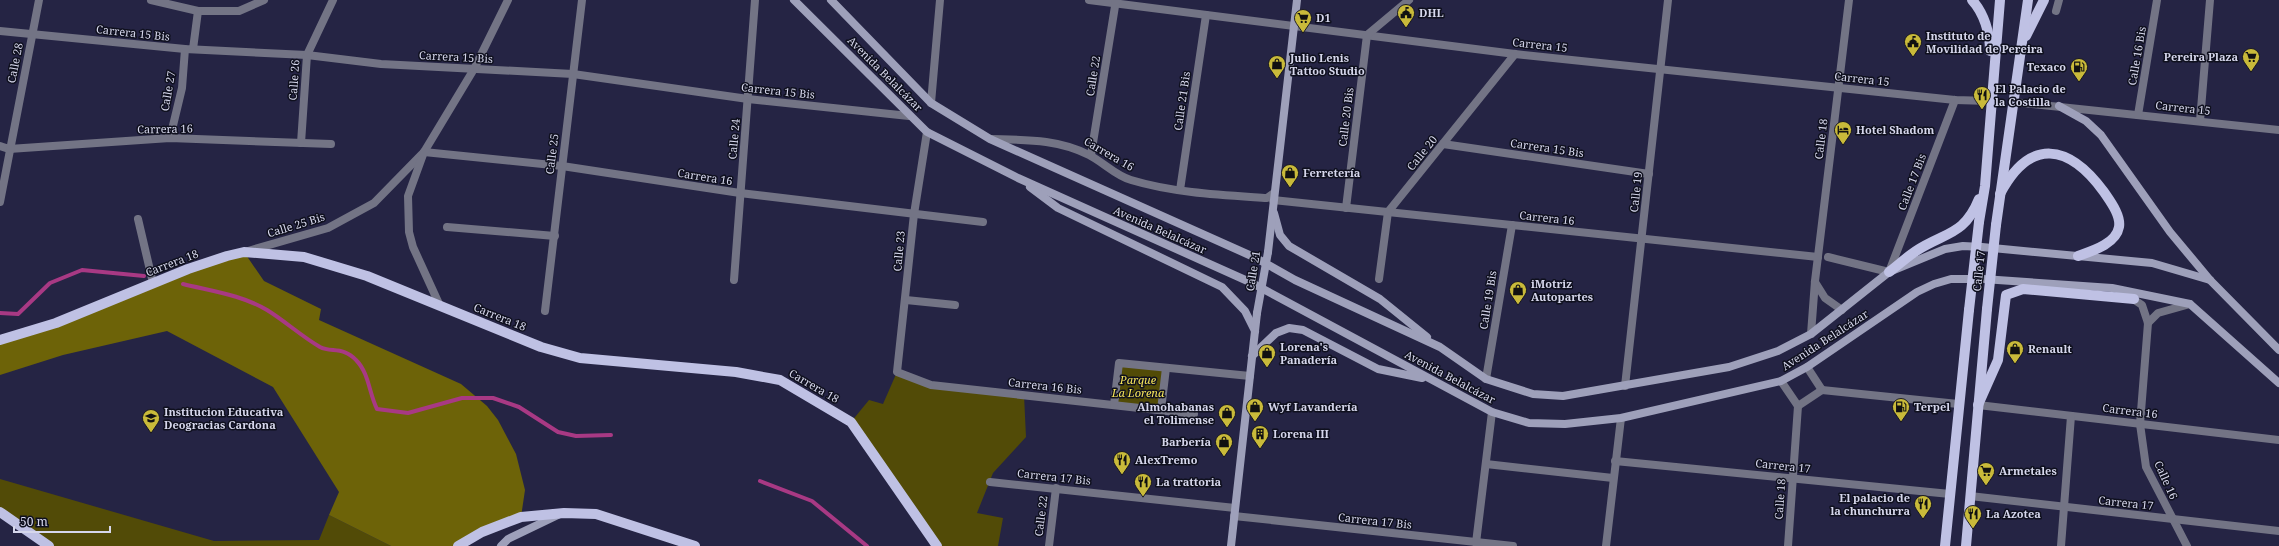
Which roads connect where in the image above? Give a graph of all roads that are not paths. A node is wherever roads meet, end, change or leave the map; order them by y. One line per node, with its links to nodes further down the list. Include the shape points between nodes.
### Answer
1 (39, 0): 29 (street, Calle 28)
2 (151, 0): 24 (street)
3 (264, 0): 24 (street, via 239,11)
4 (333, 0): 34 (street, Calle 26)
5 (508, 0): 36 (street, Calle 25 Bis)
6 (582, 0): 37 (street, Calle 25)
7 (754, 0): 39 (street, Calle 24)
8 (794, 0): 46 (main road, Avenida Belalcázar)
9 (831, 0): 43 (main road, Avenida Belalcázar)
10 (940, 0): 43 (street)
11 (1088, 0): 23 (street, Carrera 15)
12 (1297, 0): 27 (main road, Calle 21)
13 (1409, 0): 30 (street)
14 (1668, 0): 35 (street, Calle 19)
15 (1849, 0): 38 (street, Calle 18)
16 (1972, 0): 41 (main road, via 1981,10 1990,43)
17 (2000, 0): 41 (main road, Calle 17)
18 (2028, 0): 31 (main road, Calle 17)
19 (2044, 0): 31 (main road)
20 (2059, 0): 25 (street)
21 (2157, 0): 45 (street, Calle 16 Bis)
22 (2210, 0): 47 (street)
23 (1116, 2): 26 (street, Carrera 15); 58 (street, Calle 22)
24 (198, 11): 32 (street, Calle 27)
25 (2056, 11)
26 (1206, 15): 27 (street, Carrera 15); 63 (street, Calle 21 Bis)
27 (1294, 25): 30 (street, Carrera 15); 66 (main road, Calle 21)
28 (0, 31): 29 (street, Carrera 15 Bis)
29 (32, 34): 32 (street, Carrera 15 Bis); 56 (street, Calle 28)
30 (1367, 35): 33 (street, Carrera 15); 68 (street, Calle 20 Bis)
31 (2021, 45): 42 (main road, Calle 17)
32 (189, 49): 34 (street, Carrera 15 Bis); 50 (street, Calle 27)
33 (1515, 54): 35 (street, Carrera 15); 54 (street, Calle 20)
34 (307, 55): 36 (street, Carrera 15 Bis, via 381,64); 52 (street, Calle 26)
35 (1660, 68): 38 (street, Carrera 15); 60 (street, Calle 19)
36 (474, 69): 37 (street, Carrera 15 Bis); 57 (street, Calle 25 Bis)
37 (574, 74): 39 (street, Carrera 15 Bis); 59 (street, Calle 25)
38 (1838, 87): 40 (street, Carrera 15); 79 (street, Calle 18)
39 (748, 99): 46 (street, Carrera 15 Bis); 64 (street, Calle 24)
40 (1955, 100): 41 (street, Carrera 15); 81 (street, Calle 17 Bis)
41 (1990, 101): 62 (main road, Calle 17)
42 (2012, 102): 44 (street, Carrera 15); 65 (main road, Calle 17)
43 (931, 103): 51 (main road, Avenida Belalcázar)
44 (2059, 106): 45 (street, Carrera 15); 84 (main road, via 2086,120 2101,135 2170,232)
45 (2138, 115): 47 (street, Carrera 15)
46 (909, 116): 49 (main road, Avenida Belalcázar)
47 (2200, 121): 48 (street, Carrera 15)
48 (2279, 130)
49 (927, 132): 61 (main road, Avenida Belalcázar); 70 (street, Calle 23)
50 (170, 138): 52 (street, Carrera 16); 56 (street, Carrera 16)
51 (990, 139): 58 (street, Carrera 16, via 1049,141); 99 (main road, Avenida Belalcázar, via 1256,258 1295,280)
52 (301, 143): 53 (street, Carrera 16)
53 (331, 144)
54 (1443, 144): 60 (street, Carrera 15 Bis); 69 (street, Calle 20)
55 (0, 146): 56 (street, Carrera 16)
56 (9, 149): 67 (street, Calle 28)
57 (424, 152): 59 (street, Carrera 16); 77 (street, Calle 25 Bis, via 374,203 328,228); 92 (street, Calle 25 Bis, via 408,196 409,232 422,270)
58 (1091, 155): 63 (street, Carrera 16, via 1129,180)
59 (562, 166): 64 (street, Carrera 16); 75 (street, Calle 25)
60 (1648, 174): 76 (street, Calle 19)
61 (1018, 178): 96 (main road, via 1058,208 1222,287 1245,311); 107 (main road, Avenida Belalcázar, via 1252,283)
62 (1985, 186): 81 (main road, via 1975,208 1958,229 1916,250); 112 (main road, Calle 17, bridge)
63 (1180, 190): 66 (street, Carrera 16)
64 (740, 193): 70 (street, Carrera 16); 83 (street, Calle 24)
65 (2000, 194): 78 (main road, via 2018,166 2030,158 2056,154 2080,164 2113,204 2119,227 2107,243); 114 (main road, Calle 17, bridge)
66 (1273, 200): 68 (street, Carrera 16); 96 (main road, Calle 21, bridge, via 1268,252); 99 (main road, via 1280,235 1289,246 1380,299)
67 (0, 202)
68 (1346, 208): 69 (street, Carrera 16)
69 (1388, 212): 73 (street, Carrera 16); 82 (street)
70 (914, 214): 72 (street, Carrera 16); 89 (street, Calle 23)
71 (138, 219): 86 (street)
72 (983, 222)
73 (1512, 225): 76 (street, Carrera 16); 106 (street, Calle 19 Bis)
74 (447, 227): 75 (street)
75 (555, 236): 94 (street, Calle 25)
76 (1642, 239): 79 (street, Carrera 16); 110 (street, Calle 19)
77 (244, 252): 86 (main road, Carrera 18, via 188,268); 92 (main road, Carrera 18, via 304,257 367,276)
78 (2078, 256): 81 (main road, Avenida Belalcázar, via 1963,246 1945,249); 84 (main road, Avenida Belalcázar, via 2152,263)
79 (1818, 257): 85 (street, Calle 18)
80 (1828, 258): 81 (street)
81 (1889, 272): 93 (main road, Avenida Belalcázar)
82 (1379, 279)
83 (734, 280)
84 (2210, 280): 100 (main road, Avenida Belalcázar)
85 (1815, 281): 93 (street, via 1825,298); 97 (street, Calle 18)
86 (153, 283): 98 (main road, Carrera 18, via 56,323)
87 (2112, 288): 88 (street, Calle 16); 90 (main road, Avenida Belalcázar); 102 (main road, Avenida Belalcázar, via 1983,278 1951,279 1917,292)
88 (2134, 299): 95 (street, Calle 16, via 2142,305); 114 (main road, via 2023,289 2006,295 1998,360)
89 (906, 300): 91 (street); 104 (street, Calle 23)
90 (2190, 304): 95 (street, via 2158,313); 109 (main road)
91 (955, 305)
92 (440, 306): 142 (main road, Carrera 18, via 541,347 580,358 736,372 780,380 851,422)
93 (1842, 310): 97 (main road, Avenida Belalcázar)
94 (545, 311)
95 (2148, 323): 121 (street, Calle 16)
96 (1255, 331): 101 (main road, Calle 21)
97 (1811, 334): 110 (main road, Avenida Belalcázar, via 1778,351 1728,367)
98 (0, 340)
99 (1440, 347): 106 (main road, Avenida Belalcázar)
100 (2279, 350)
101 (1252, 356): 105 (main road, Calle 21); 107 (main road, via 1276,333 1289,328 1303,330 1378,369)
102 (1807, 367): 108 (main road, Avenida Belalcázar); 111 (street)
103 (1166, 368): 105 (street); 113 (street, via 1119,363); 116 (street)
104 (897, 372): 113 (street, Carrera 16 Bis, via 931,385)
105 (1250, 376): 133 (main road, Calle 21)
106 (1486, 379): 110 (main road, Avenida Belalcázar, via 1533,394 1563,396)
107 (1432, 380): 117 (main road, Avenida Belalcázar)
108 (1782, 381): 115 (street); 120 (main road, Avenida Belalcázar)
109 (2279, 383)
110 (1625, 386)
111 (1822, 390): 112 (street); 115 (street)
112 (1958, 404): 129 (main road, Calle 17)
113 (1114, 405): 116 (street, Carrera 16 Bis)
114 (1978, 405): 119 (street, Carrera 16); 130 (main road, Calle 17)
115 (1798, 406): 126 (street, Calle 18)
116 (1161, 410): 118 (street, Carrera 16 Bis)
117 (1492, 412): 120 (main road, Avenida Belalcázar, via 1529,423 1565,424); 124 (street)
118 (1194, 414)
119 (2071, 416): 121 (street, Carrera 16); 131 (street)
120 (1621, 418): 123 (street)
121 (2140, 424): 122 (street, Carrera 16); 135 (street, Calle 16, via 2146,467)
122 (2279, 440)
123 (1615, 461): 125 (street); 126 (street, Carrera 17)
124 (1486, 464): 125 (street); 137 (street)
125 (1613, 478): 146 (street)
126 (1793, 478): 129 (street, Carrera 17); 147 (street, Calle 18)
127 (990, 482): 128 (street, Carrera 17 Bis)
128 (1056, 488): 133 (street, Carrera 17 Bis); 143 (street, Calle 22)
129 (1950, 494): 148 (main road, Calle 17)
130 (1970, 496): 131 (street, Carrera 17); 149 (main road, Calle 17)
131 (2064, 508): 135 (street, Carrera 17); 150 (street)
132 (0, 512): 138 (main road)
133 (1234, 512): 137 (street, Carrera 17 Bis); 144 (main road, Calle 21)
134 (564, 513): 139 (main road, via 521,517 482,532); 140 (main road, via 508,539); 141 (main road, via 596,514)
135 (2172, 520): 136 (street, Carrera 17); 151 (street, Calle 16)
136 (2279, 531)
137 (1476, 543): 145 (street, Carrera 17 Bis)
138 (50, 546)
139 (458, 546)
140 (501, 546)
141 (695, 546)
142 (937, 546)
143 (1048, 546)
144 (1231, 546)
145 (1513, 546)
146 (1606, 546)
147 (1788, 546)
148 (1945, 546)
149 (1966, 546)
150 (2061, 546)
151 (2187, 546)

